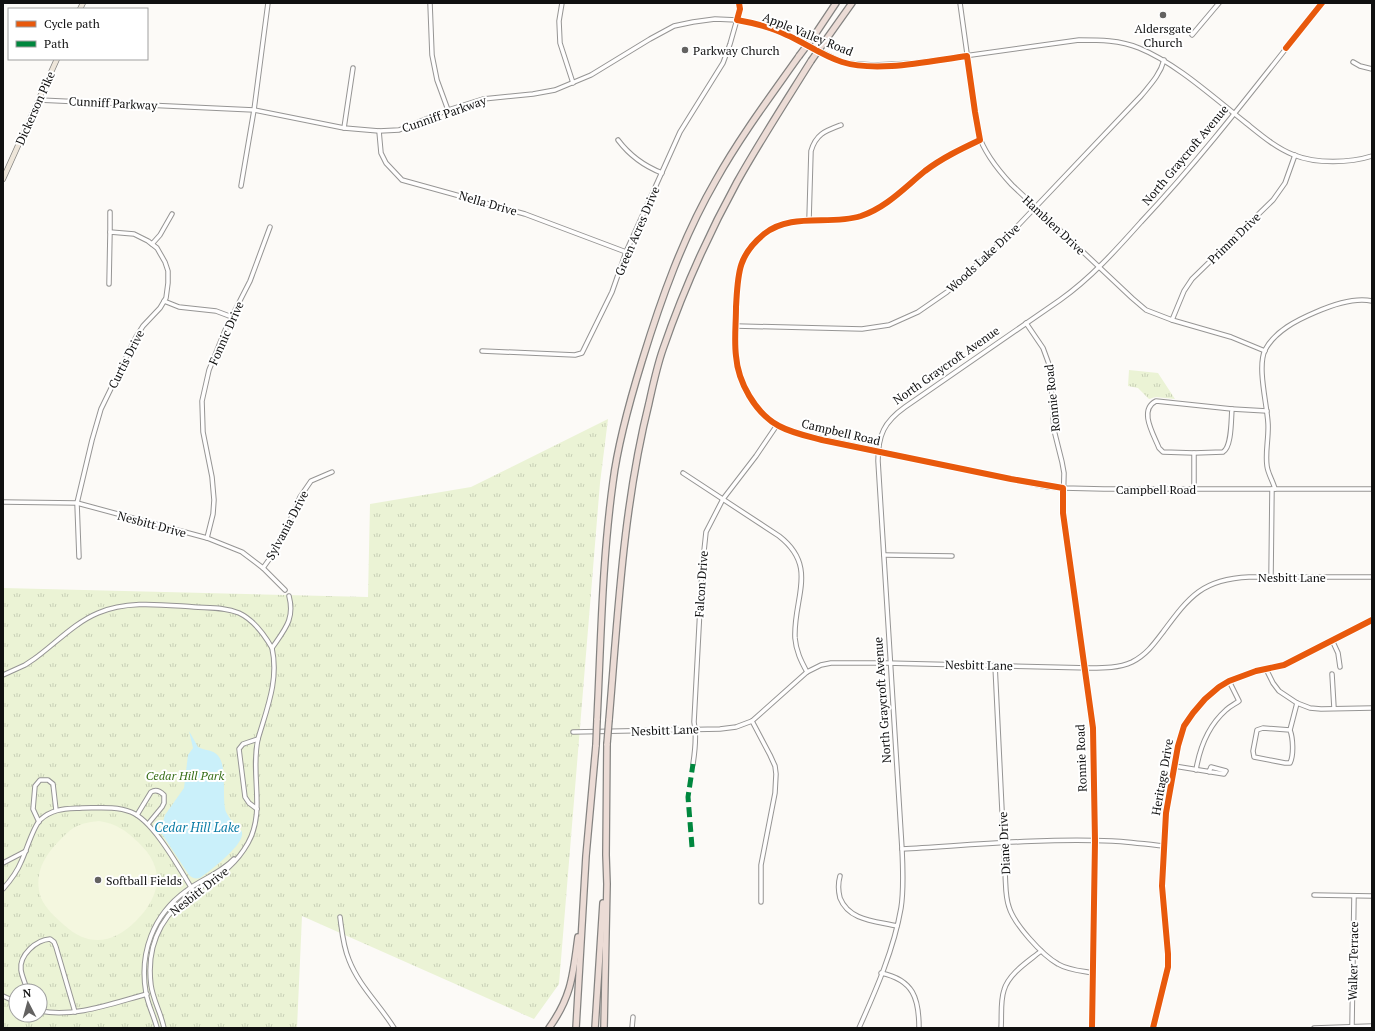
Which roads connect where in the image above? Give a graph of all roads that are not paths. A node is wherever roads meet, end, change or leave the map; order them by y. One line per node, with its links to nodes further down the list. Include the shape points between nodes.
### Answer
1 (268, 3): 20 (street)
2 (430, 3): 21 (street, via 432,55 437,80)
3 (562, 3): 18 (street, via 559,21 560,43)
4 (739, 3): 10 (street)
5 (836, 3): 118 (highway, bridge, via 751,122 700,209 668,284 635,383 613,480 607,532 596,745)
6 (852, 3): 109 (highway, bridge, via 811,61 738,181 686,286 661,356 634,471 625,538 609,720)
7 (960, 3): 12 (street, Hamblen Drive)
8 (1322, 3): 22 (street, North Graycroft Avenue)
9 (1216, 4): 11 (street)
10 (737, 20): 12 (street, Apple Valley Road, via 785,34 852,64 894,65); 18 (street, Cunniff Parkway, via 715,19 674,26 591,76); 30 (street, Green Acres Drive, via 723,63 680,132)
11 (1192, 35)
12 (967, 56): 14 (street, Apple Valley Road, via 1079,40 1103,40 1137,47); 27 (street, Hamblen Drive)
13 (57, 60): 19 (main road, Dickerson Pike)
14 (1164, 60): 22 (street, Apple Valley Road); 33 (street, Woods Lake Drive, via 1156,78)
15 (1354, 62): 17 (street)
16 (353, 68): 24 (street)
17 (1372, 69)
18 (573, 83): 21 (street, Cunniff Parkway, via 533,94 483,99)
19 (39, 100): 20 (street, Cunniff Parkway); 31 (main road, Dickerson Pike)
20 (254, 110): 24 (street, Cunniff Parkway); 32 (street)
21 (448, 110): 25 (street, Cunniff Parkway, via 399,130)
22 (1234, 114): 28 (street, Apple Valley Road, via 1274,144); 41 (street, North Graycroft Avenue, via 1178,183)
23 (840, 125): 36 (street, via 818,136 813,143)
24 (344, 128): 25 (street, Cunniff Parkway)
25 (379, 131): 40 (street, Nella Drive, via 386,163 402,180 525,214)
26 (618, 140): 30 (street, via 635,159)
27 (980, 140): 33 (street, Hamblen Drive, via 1000,172); 36 (street, Campbell Road, via 938,162 876,210 839,220)
28 (1295, 155): 29 (street, Apple Valley Road, via 1337,161); 46 (street, Primm Drive, via 1285,183 1273,200 1192,280 1184,291)
29 (1372, 156)
30 (662, 173): 40 (street, Green Acres Drive)
31 (3, 179)
32 (241, 186)
33 (1035, 207): 41 (street, Hamblen Drive); 48 (street, Woods Lake Drive, via 1009,235 947,292 902,320 889,325 853,329)
34 (110, 212): 38 (street)
35 (172, 214): 39 (street)
36 (809, 220): 48 (street, Campbell Road, via 782,224 765,234 743,259 738,274)
37 (270, 227): 45 (street, Fonnic Drive, via 250,281)
38 (110, 232): 39 (street, Curtis Drive, via 134,234); 42 (street)
39 (152, 244): 43 (street, Curtis Drive, via 161,254 168,271)
40 (626, 252): 49 (street, Green Acres Drive, via 612,292 582,353 574,355)
41 (1099, 267): 46 (street, Hamblen Drive, via 1146,310); 47 (street, North Graycroft Avenue, via 1074,290)
42 (109, 284)
43 (164, 301): 45 (street, via 179,307 216,311); 64 (street, Curtis Drive, via 136,337 101,409)
44 (1372, 301): 50 (street, via 1360,300 1338,304 1302,319 1280,332)
45 (232, 317): 65 (street, Fonnic Drive, via 209,370 202,401 203,432 214,500)
46 (1172, 320): 50 (street, Hamblen Drive)
47 (1026, 323): 54 (street, North Graycroft Avenue, via 898,411 888,421 881,434); 58 (street, Ronnie Road, via 1043,348 1050,368 1054,430 1062,462)
48 (736, 326): 53 (street, Campbell Road, via 736,357 740,378 759,409)
49 (482, 351)
50 (1265, 351): 52 (street, via 1262,372)
51 (1232, 409): 52 (street); 55 (street, via 1229,444 1226,450); 55 (street, via 1162,401 1152,404 1147,413 1148,419 1163,452)
52 (1267, 411): 60 (street, via 1267,466)
53 (777, 425): 54 (street, Campbell Road, via 804,436); 62 (street, Falcon Drive)
54 (878, 451): 58 (street, Campbell Road, via 1011,480); 66 (street, North Graycroft Avenue)
55 (1194, 453): 59 (street)
56 (332, 472): 69 (street, Sylvania Drive, via 311,481)
57 (684, 473): 62 (street)
58 (1063, 488): 59 (street, Campbell Road); 80 (street, Ronnie Road, via 1063,513)
59 (1194, 489): 60 (street, Campbell Road)
60 (1274, 489): 61 (street, Campbell Road); 70 (street)
61 (1372, 489)
62 (723, 499): 82 (street, via 785,541 797,555 802,577 795,638 798,655); 90 (street, Falcon Drive, via 706,532 704,547)
63 (3, 502): 64 (street, Nesbitt Drive)
64 (77, 503): 65 (street, Nesbitt Drive); 68 (street, Curtis Drive)
65 (207, 538): 69 (street, Nesbitt Drive, via 242,552)
66 (884, 555): 67 (street); 77 (street, North Graycroft Avenue)
67 (952, 556)
68 (79, 557)
69 (263, 568): 72 (street, Nesbitt Drive)
70 (1271, 577): 71 (street, Nesbitt Lane); 80 (street, Nesbitt Lane, via 1235,578 1208,585 1191,597 1142,656 1120,666)
71 (1372, 577)
72 (285, 590)
73 (289, 596): 76 (street, via 291,616)
74 (1371, 622): 75 (street, Heritage Drive)
75 (1332, 640): 79 (street, via 1338,653); 81 (street, Heritage Drive, via 1290,662)
76 (272, 648): 84 (street, via 254,624 234,611 134,605 106,610 91,616 34,659); 93 (street, Nesbitt Drive, via 274,680)
77 (890, 663): 78 (street, Nesbitt Lane); 82 (street, Nesbitt Lane, via 831,663); 107 (street, North Graycroft Avenue)
78 (995, 665): 80 (street, Nesbitt Lane); 104 (street, Diane Drive)
79 (1340, 667)
80 (1084, 668): 103 (street, Ronnie Road, via 1093,728)
81 (1266, 669): 85 (street, Heritage Drive, via 1247,673); 86 (street, via 1279,690)
82 (807, 672): 89 (street, Nesbitt Lane)
83 (1332, 674): 87 (street)
84 (3, 675)
85 (1229, 681): 95 (street, Heritage Drive, via 1210,694 1189,718 1180,737); 96 (street, via 1238,702 1225,710 1209,730 1201,747)
86 (1297, 703): 87 (street, via 1310,708); 91 (street)
87 (1334, 708): 88 (street)
88 (1372, 708)
89 (752, 721): 90 (street, Nesbitt Lane, via 728,728); 119 (street, via 775,766 776,774 775,793 761,865)
90 (695, 730): 92 (street, Nesbitt Lane); 94 (street, Falcon Drive)
91 (1290, 730): 91 (street, via 1290,763 1254,757 1257,730)
92 (573, 732)
93 (258, 739): 98 (street, Nesbitt Drive, via 255,767); 98 (street, via 243,744 239,749 245,797)
94 (693, 764)
95 (1174, 766): 96 (street); 105 (street, Heritage Drive)
96 (1196, 770): 97 (street)
97 (1210, 772)
98 (257, 809): 106 (street, Nesbitt Drive, via 253,832)
99 (56, 810): 100 (street, via 107,808); 101 (street); 101 (street, via 54,784 48,780 40,780 35,786 33,809)
100 (137, 815): 102 (street); 102 (street, via 151,792 156,790 162,793 164,803)
101 (39, 822): 108 (street)
102 (148, 824): 112 (street)
103 (1095, 841): 104 (street); 105 (street); 124 (street, Ronnie Road)
104 (1004, 843): 107 (street); 122 (street, Diane Drive, via 1008,905 1015,920)
105 (1164, 846): 145 (street, Heritage Drive, via 1162,894 1168,967)
106 (245, 848): 112 (street, Nesbitt Drive, via 226,867); 114 (street, Nesbitt Drive, via 230,868)
107 (902, 849): 121 (street, North Graycroft Avenue, via 903,885)
108 (26, 851): 110 (street); 113 (street, via 17,871)
109 (606, 855): 138 (highway); 139 (highway)
110 (3, 863)
111 (840, 876): 121 (street, via 840,895 851,913)
112 (191, 888): 114 (street); 127 (street, Nesbitt Drive, via 165,911 151,935 144,964)
113 (3, 889)
114 (194, 892): 126 (street, Nesbitt Drive, via 174,908 161,925 156,937 150,962)
115 (1314, 896): 116 (street)
116 (1354, 896): 117 (street); 131 (street, Walker Terrace)
117 (1372, 896)
118 (583, 901): 136 (highway, via 569,994); 137 (highway)
119 (761, 902)
120 (340, 918): 135 (street, via 349,961 360,981)
121 (897, 926): 123 (street, North Graycroft Avenue)
122 (1041, 951): 124 (street, Diane Drive, via 1057,964); 143 (street, via 1008,982 1002,1000)
123 (881, 973): 141 (street, North Graycroft Avenue); 142 (street, via 905,983 913,993 918,1006)
124 (1093, 973): 144 (street, Ronnie Road)
125 (26, 983): 129 (street, via 21,970 24,955 41,941 50,939 56,947)
126 (152, 993): 127 (street); 134 (street, Nesbitt Drive)
127 (146, 995): 129 (street); 133 (street, Nesbitt Drive)
128 (48, 1012): 129 (street)
129 (75, 1012)
130 (633, 1017): 140 (street)
131 (1352, 1026): 132 (street); 146 (street)
132 (1372, 1026)
133 (157, 1028)
134 (164, 1028)
135 (394, 1028)
136 (549, 1028)
137 (576, 1028)
138 (595, 1028)
139 (604, 1028)
140 (632, 1028)
141 (859, 1028)
142 (919, 1028)
143 (1001, 1028)
144 (1092, 1028)
145 (1153, 1028)
146 (1314, 1028)

